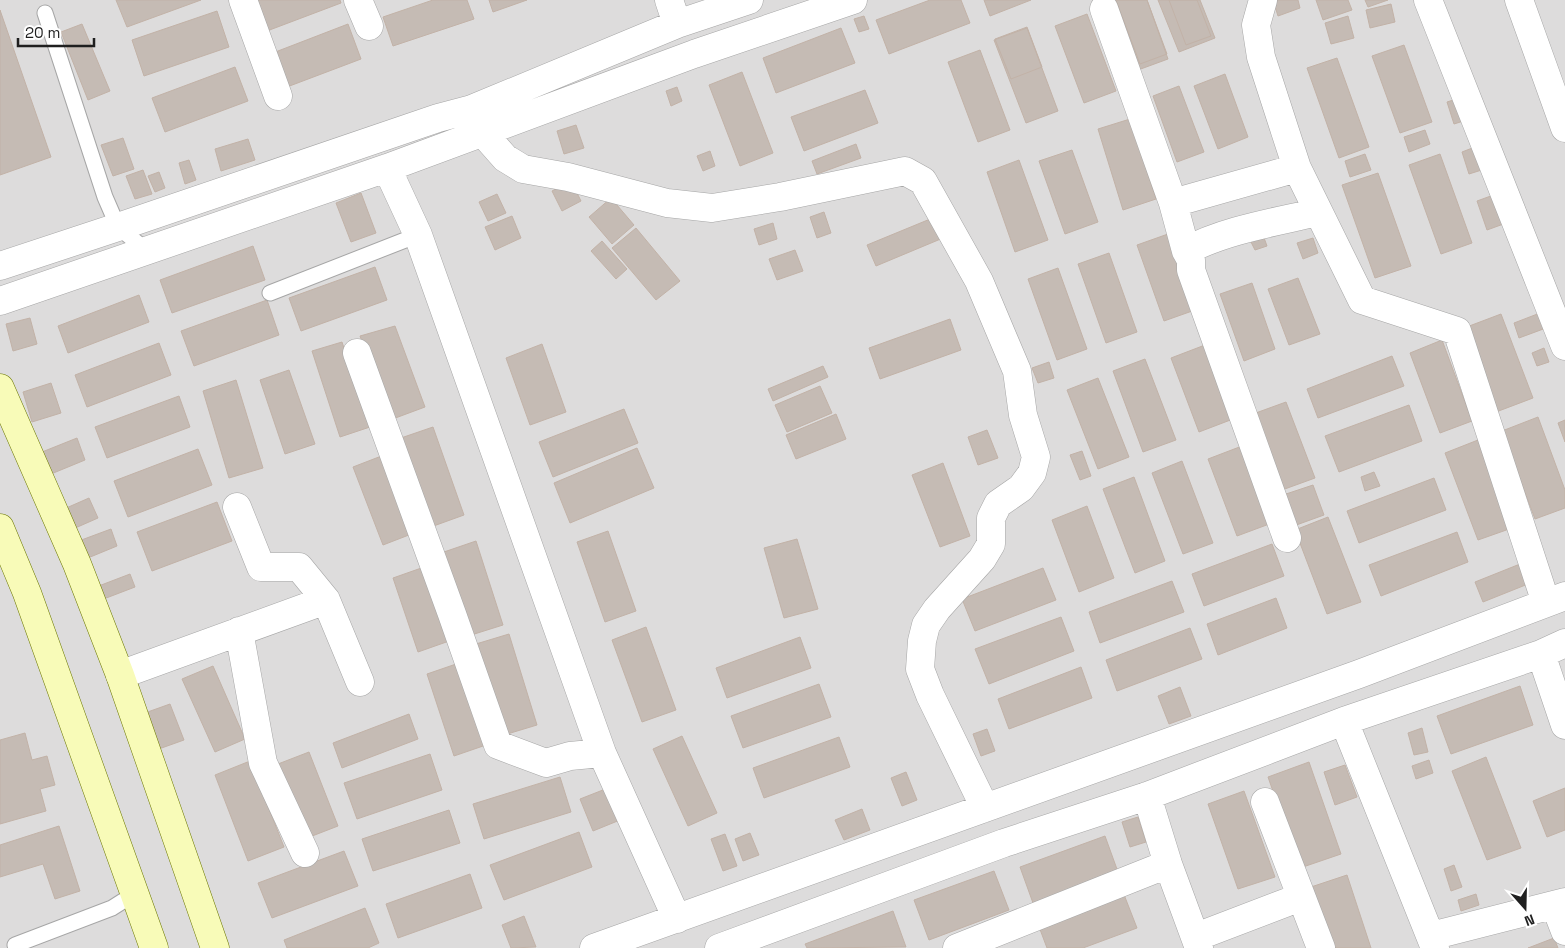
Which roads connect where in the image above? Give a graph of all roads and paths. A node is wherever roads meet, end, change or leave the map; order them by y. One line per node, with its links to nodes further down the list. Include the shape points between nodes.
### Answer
1 (243, 0): 12 (street)
2 (358, 0): 11 (street)
3 (748, 0): 9 (street)
4 (853, 0): 13 (street, via 694,54)
5 (1263, 0): 16 (street, via 1256,25 1261,57)
6 (1428, 0): 26 (street)
7 (1519, 0): 14 (street)
8 (1104, 9): 17 (street)
9 (673, 12): 13 (street)
10 (45, 13): 19 (lane)
11 (369, 26)
12 (278, 96)
13 (477, 121): 15 (street); 19 (street, via 438,118); 43 (street, via 506,158 523,169 568,177 667,203 712,208 905,171 923,182 980,281 1017,371 1023,415 1036,457 1032,473 1021,488 998,504 991,518 990,544 982,559 926,625 922,641 920,669)
14 (1565, 128)
15 (387, 168): 20 (street); 21 (street)
16 (1297, 168): 17 (street); 18 (street)
17 (1173, 203): 22 (street)
18 (1318, 212): 22 (street, via 1261,225 1201,243); 33 (street, via 1362,300 1458,331)
19 (118, 228): 21 (lane); 23 (street)
20 (418, 235): 24 (lane); 40 (street)
21 (146, 250): 25 (street)
22 (1186, 251): 31 (street)
23 (0, 266)
24 (270, 293)
25 (0, 301)
26 (1565, 346)
27 (357, 353): 40 (street, via 498,745 546,763 570,756)
28 (0, 388): 36 (street, via 77,564)
29 (237, 507): 32 (street, via 261,568 299,567)
30 (0, 528): 46 (street, via 27,594)
31 (1287, 538)
32 (326, 600): 34 (street); 37 (street)
33 (1556, 600): 43 (street)
34 (239, 631): 36 (street); 44 (street, via 264,763)
35 (1553, 649): 38 (street); 39 (street)
36 (120, 675): 55 (street)
37 (360, 682)
38 (1344, 721): 41 (street); 52 (street)
39 (1565, 725)
40 (602, 753): 49 (street)
41 (1147, 796): 45 (street); 57 (street, via 1004,843)
42 (1265, 802): 47 (street)
43 (985, 808): 49 (street)
44 (305, 853)
45 (1168, 864): 51 (street); 58 (street)
46 (134, 894): 53 (lane, via 112,908); 54 (street)
47 (1301, 897): 51 (street); 59 (street)
48 (1560, 904): 50 (street); 52 (street)
49 (677, 919): 56 (street)
50 (1565, 931)
51 (1198, 942)
52 (1433, 942)
53 (15, 945)
54 (154, 948)
55 (214, 948)
56 (594, 948)
57 (719, 948)
58 (957, 948)
59 (1321, 948)

